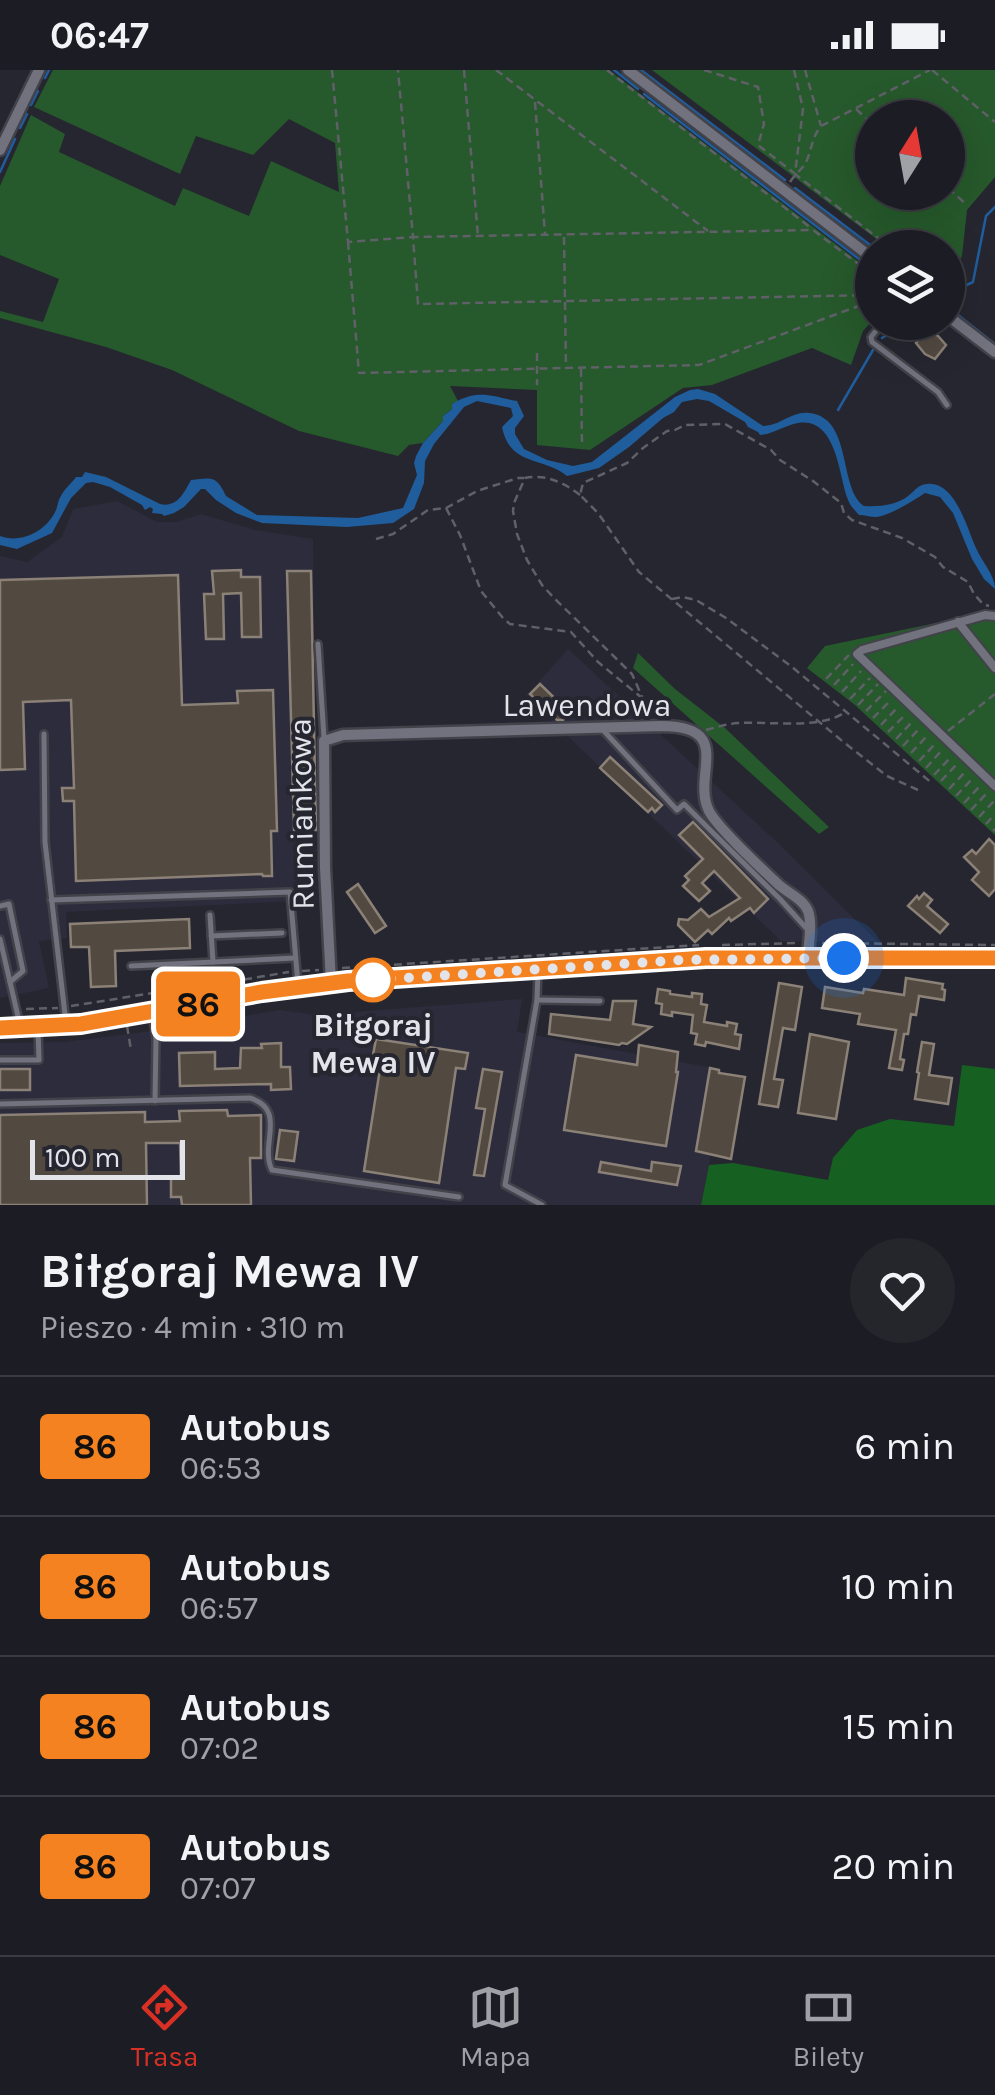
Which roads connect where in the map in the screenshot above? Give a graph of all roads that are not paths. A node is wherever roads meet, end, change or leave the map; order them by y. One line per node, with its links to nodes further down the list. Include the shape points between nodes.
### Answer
1 (39, 70): 3 (street)
2 (628, 70): 4 (street)
3 (0, 150)
4 (855, 245)
5 (965, 329): 7 (street)
6 (872, 340): 8 (lane)
7 (995, 352)
8 (947, 405)
9 (995, 612): 10 (street)
10 (958, 622): 12 (street); 16 (street, via 897,638 862,658)
11 (318, 644): 15 (lane, Rumiankowa)
12 (995, 668)
13 (600, 728): 15 (street, Lawendowa, via 342,735); 20 (lane, via 677,810 684,804); 20 (street, Lawendowa, via 682,727 695,734 707,754 708,810 804,906)
14 (44, 734): 17 (lane)
15 (324, 741): 31 (street, Rumiankowa)
16 (978, 770)
17 (51, 900): 24 (lane, via 290,892); 36 (lane)
18 (0, 906): 30 (lane, via 8,904 22,972)
19 (210, 915): 22 (lane)
20 (809, 931): 25 (street)
21 (282, 933): 22 (lane)
22 (211, 936): 27 (lane)
23 (0, 939): 30 (lane)
24 (295, 958): 27 (lane); 32 (lane)
25 (808, 958): 26 (main road); 29 (main road)
26 (995, 958)
27 (212, 962): 28 (lane)
28 (131, 966)
29 (538, 969): 31 (main road); 33 (lane)
30 (10, 982): 38 (lane)
31 (331, 982): 32 (main road)
32 (298, 986): 35 (main road)
33 (537, 1000): 34 (lane); 44 (lane, via 505,1186)
34 (600, 1001)
35 (152, 1012): 36 (main road); 41 (lane)
36 (66, 1026): 39 (main road)
37 (0, 1028): 38 (main road)
38 (20, 1028): 39 (main road)
39 (38, 1028): 40 (lane, via 39,1060)
40 (0, 1060)
41 (155, 1100): 42 (lane); 43 (lane, via 250,1098 264,1104 270,1115 268,1161 277,1173)
42 (0, 1104)
43 (459, 1197)
44 (542, 1205)

